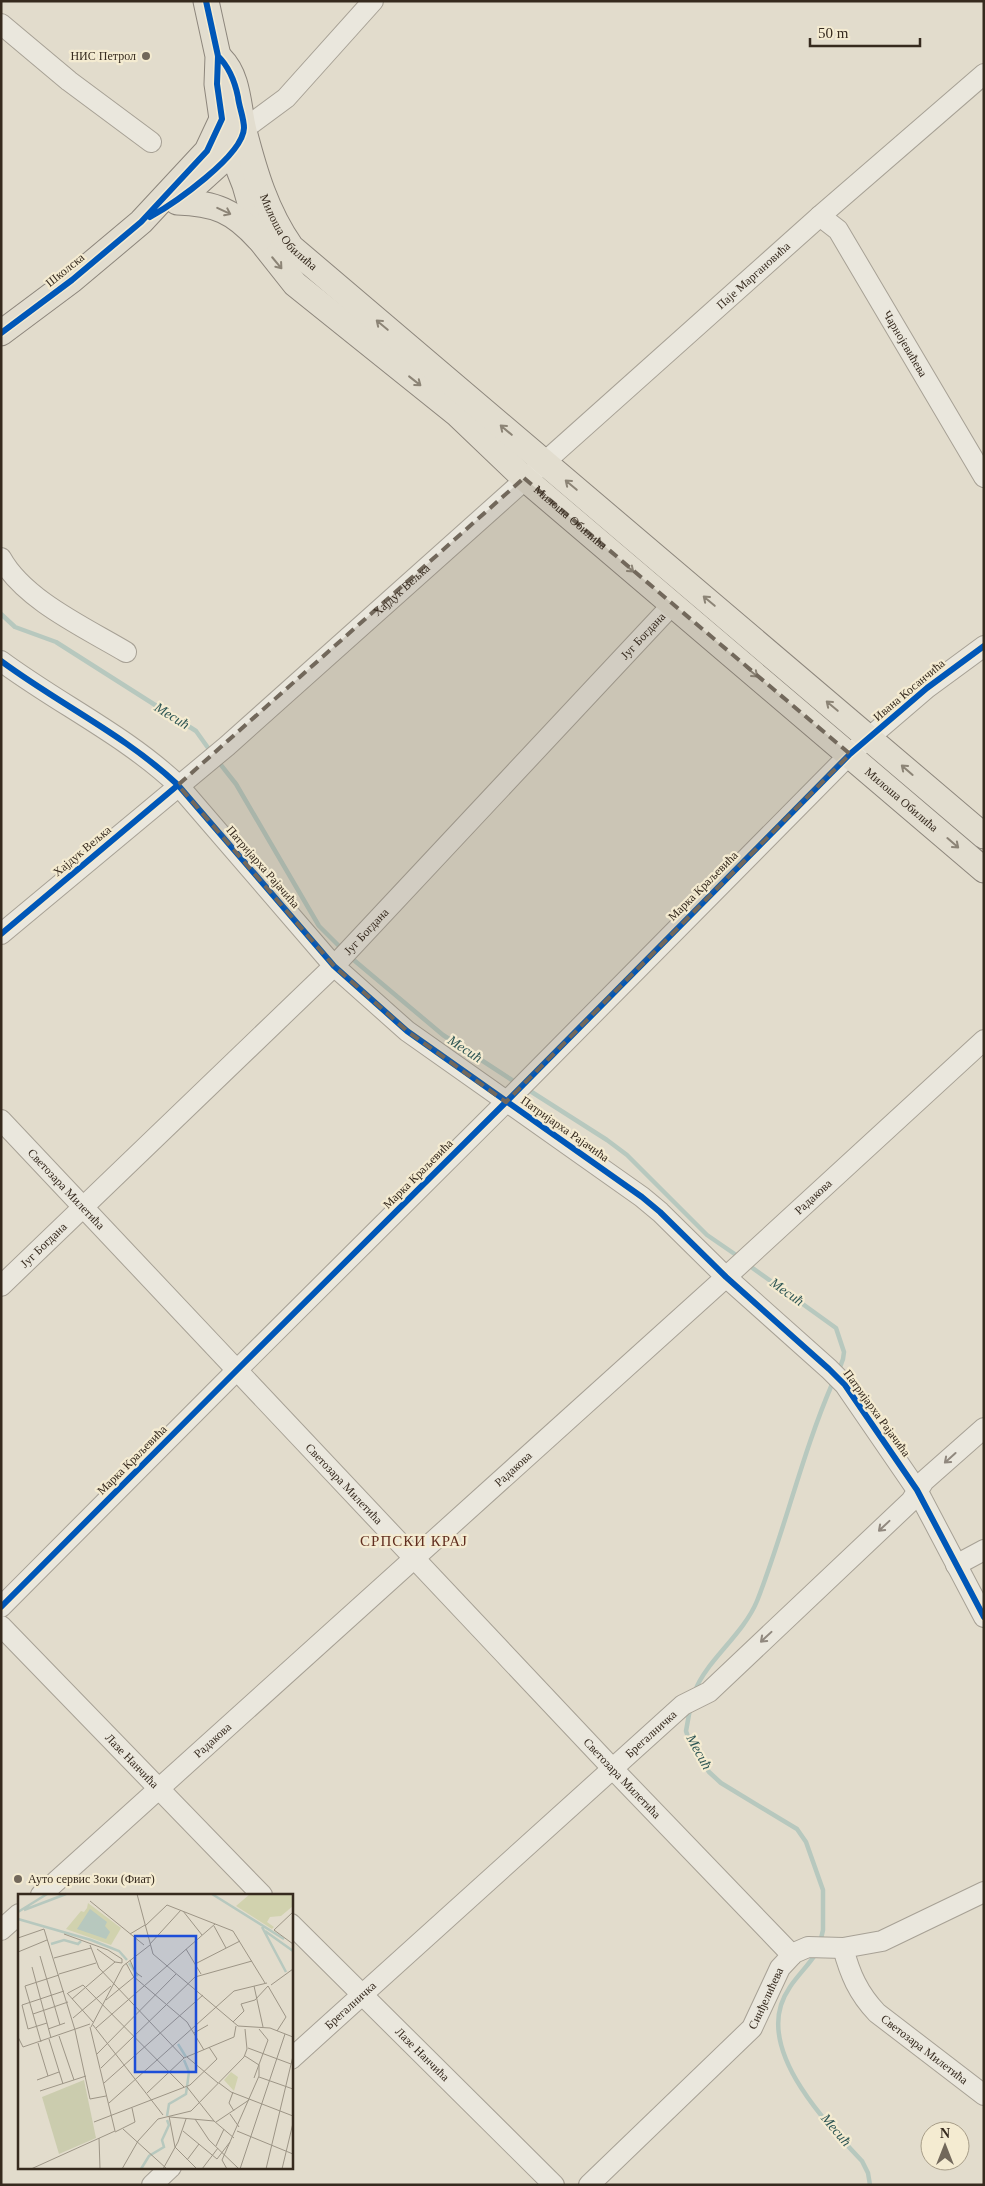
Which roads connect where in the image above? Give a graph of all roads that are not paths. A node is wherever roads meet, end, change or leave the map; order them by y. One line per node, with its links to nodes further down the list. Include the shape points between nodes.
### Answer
1 (206, 1): 5 (main road, Милоша Обилића, via 218,56 231,76)
2 (373, 1): 5 (street, via 286,98)
3 (1, 24): 6 (street, via 69,81)
4 (984, 74): 9 (street, Паје Маргановића)
5 (233, 124): 7 (main road, Школска); 10 (main road, Школска); 14 (main road, Милоша Обилића, one-way to 5, via 291,247 266,207)
6 (151, 142)
7 (232, 152): 8 (main road, Школска); 11 (main road, Милоша Обилића)
8 (177, 202): 10 (main road, Школска); 11 (main road, one-way to 11, via 198,202 229,212 244,222)
9 (820, 216): 13 (street, Чарнојевићева, via 838,230); 14 (street, Паје Маргановића)
10 (141, 222): 12 (main road, Школска, via 72,280)
11 (261, 241): 16 (main road, Милоша Обилића, one-way to 16, via 296,284 457,414)
12 (1, 333)
13 (976, 447): 15 (street, Чарнојевићева)
14 (543, 461): 16 (street, Паје Маргановића); 22 (main road, Милоша Обилића, one-way to 14)
15 (984, 477)
16 (524, 478): 18 (main road, Милоша Обилића, one-way to 18); 24 (street, Хајдук Вељка, via 227,746)
17 (1, 558): 20 (street, via 9,572 41,601)
18 (672, 605): 23 (main road, Милоша Обилића, one-way to 23); 28 (street, Југ Богдана)
19 (984, 646): 22 (street, Ивана Косанчића, via 927,688)
20 (126, 652)
21 (1, 660): 24 (street, Патријарха Рајачића, via 104,727 156,765)
22 (870, 738): 23 (street, Ивана Косанчића); 25 (main road, Милоша Обилића, one-way to 22)
23 (850, 754): 26 (main road, Милоша Обилића, one-way to 26); 30 (street, Марка Краљевића)
24 (178, 786): 27 (street, Хајдук Вељка); 28 (street, Патријарха Рајачића)
25 (984, 836)
26 (984, 870)
27 (1, 934)
28 (337, 963): 30 (street, Патријарха Рајачића, via 407,1031); 32 (street, Југ Богдана)
29 (984, 1040): 33 (street, Радакова)
30 (518, 1090): 33 (street, Патријарха Рајачића); 35 (street, Марка Краљевића)
31 (1, 1120): 32 (street, Светозара Милетића)
32 (84, 1206): 34 (street, Југ Богдана); 35 (street, Светозара Милетића)
33 (731, 1272): 37 (street, Патријарха Рајачића, via 845,1384); 39 (street, Радакова)
34 (1, 1286)
35 (237, 1370): 39 (street, Светозара Милетића); 41 (street, Марка Краљевића)
36 (984, 1428): 37 (street, Брегалничка, one-way to 37)
37 (917, 1490): 40 (street, Патријарха Рајачића); 44 (street, Брегалничка, one-way to 44, via 911,1501 709,1692 683,1705)
38 (984, 1550): 40 (street)
39 (414, 1557): 44 (street, Светозара Милетића); 45 (street, Радакова)
40 (956, 1565): 42 (street, Патријарха Рајачића)
41 (1, 1607)
42 (984, 1617)
43 (1, 1626): 45 (street, Лазе Нанчића)
44 (612, 1768): 53 (street, Светозара Милетића); 54 (street, Брегалничка)
45 (159, 1790): 47 (street, Радакова); 48 (street, Лазе Нанчића)
46 (984, 1892): 52 (street, via 882,1941)
47 (41, 1894)
48 (261, 1894)
49 (18, 1915): 51 (street)
50 (292, 1925): 54 (street, Лазе Нанчића)
51 (1, 1930)
52 (837, 1948): 53 (street); 56 (street, Светозара Милетића, via 851,1977 877,2013)
53 (800, 1951): 60 (street, Синђелићева, via 780,1968 752,2028)
54 (362, 1996): 55 (street, Брегалничка); 59 (street, Лазе Нанчића)
55 (292, 2058)
56 (984, 2095)
57 (170, 2168): 58 (street)
58 (152, 2185)
59 (554, 2185)
60 (589, 2185)

